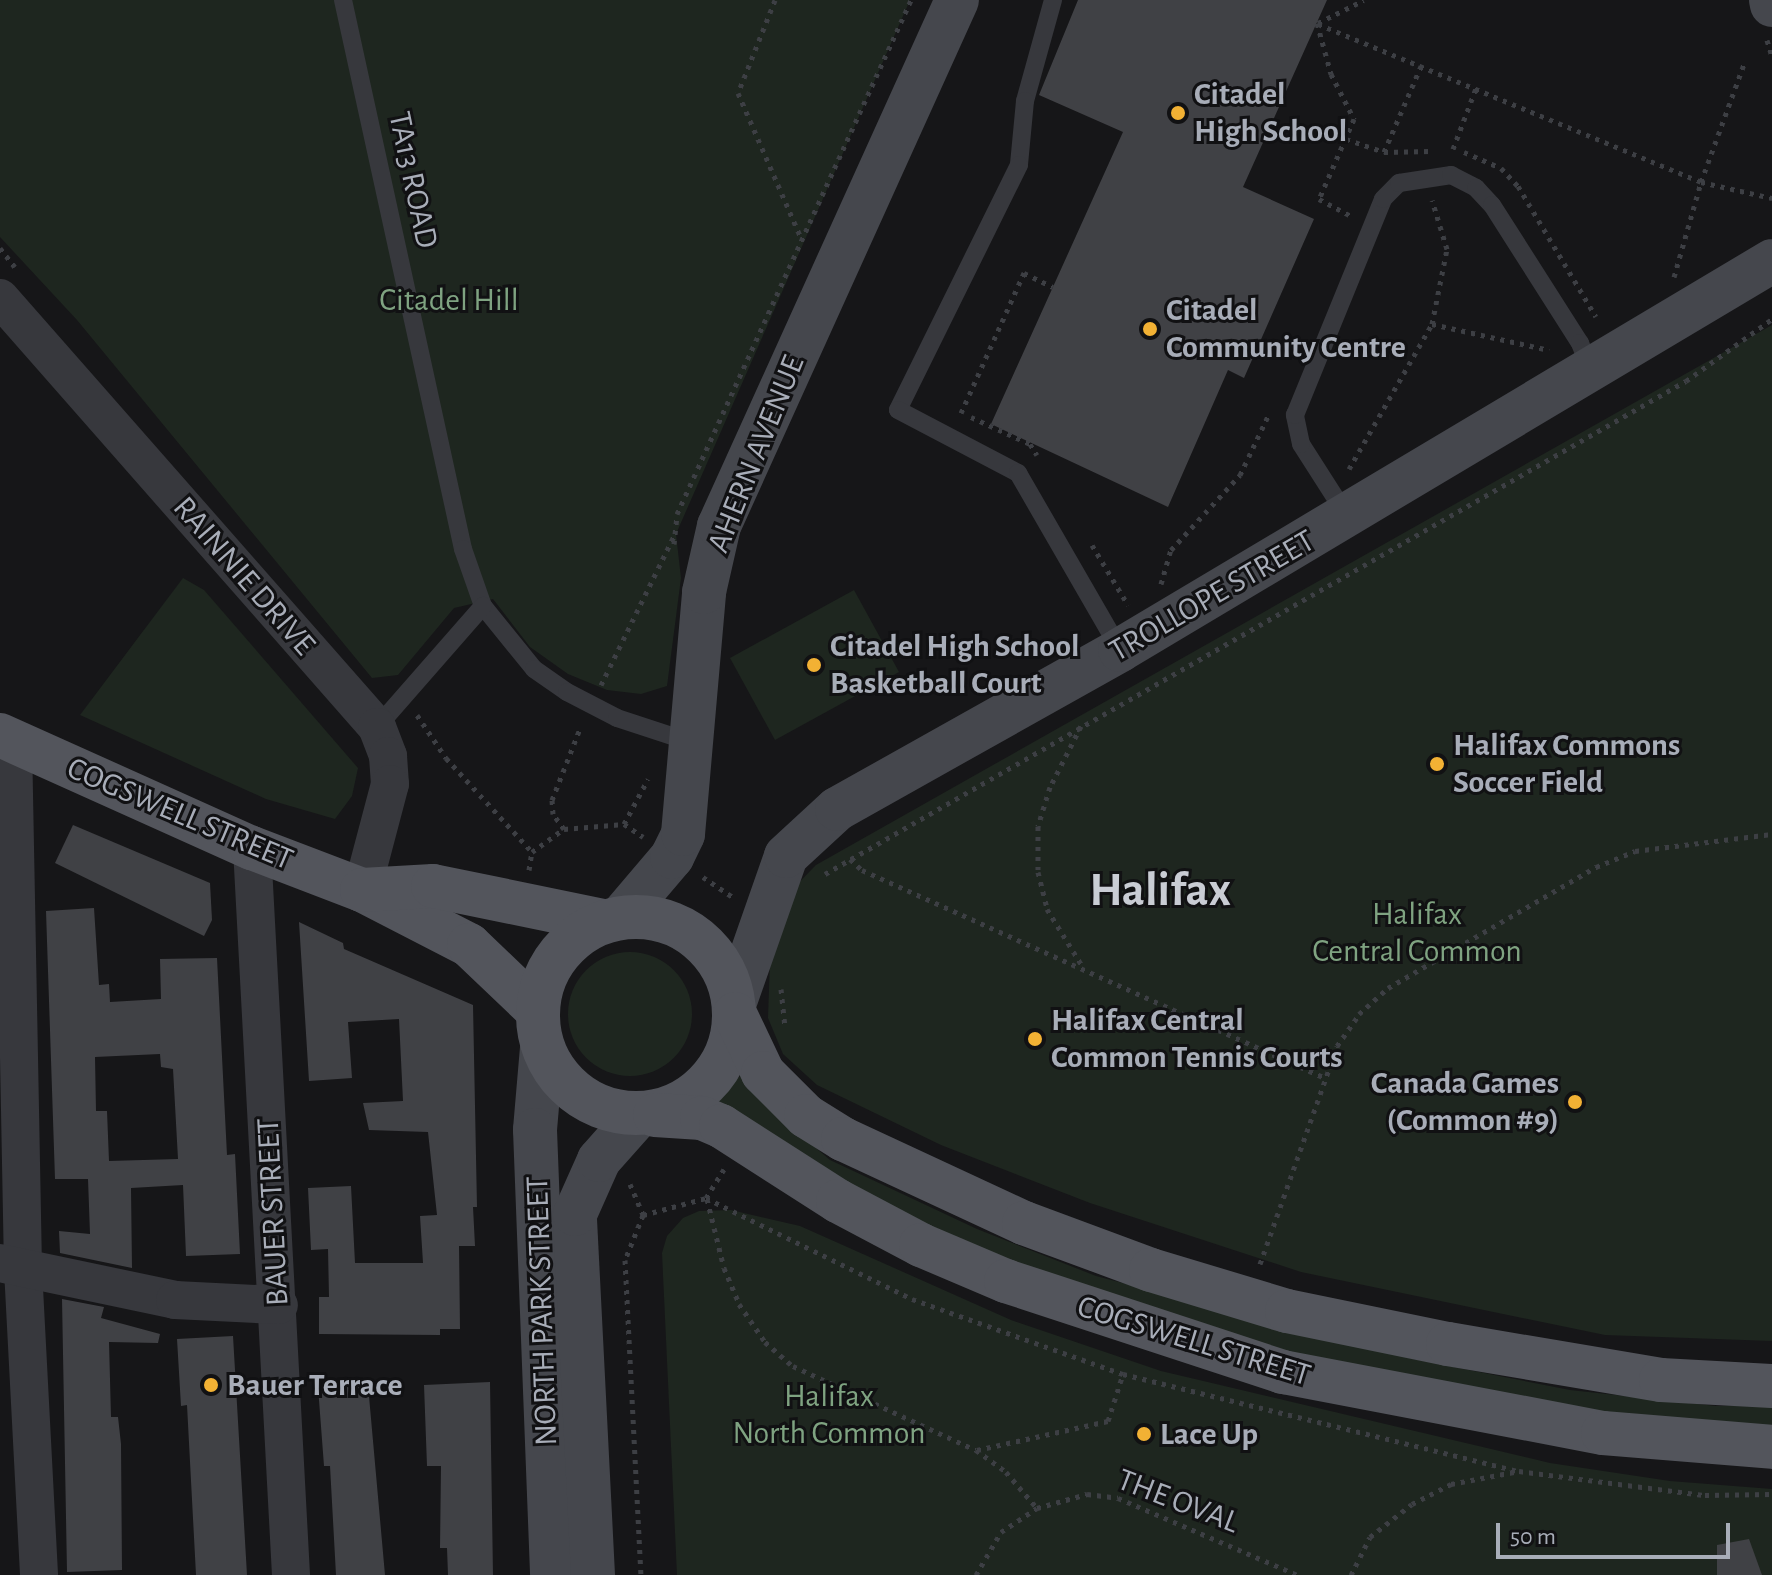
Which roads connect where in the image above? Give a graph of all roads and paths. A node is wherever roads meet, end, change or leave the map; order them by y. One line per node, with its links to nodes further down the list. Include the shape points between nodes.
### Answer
1 (343, 0): 30 (lane, TA13 ROAD, via 463,549)
2 (775, 0): 17 (path, via 738,93)
3 (957, 0): 37 (street, AHERN AVENUE, via 719,526 704,592)
4 (1053, 0): 32 (lane, via 1025,101 1019,165 898,410 1018,473)
5 (1364, 0): 6 (path)
6 (1317, 23): 8 (path); 16 (path, via 1331,74 1354,119 1319,199 1354,218)
7 (1745, 61): 14 (path)
8 (1421, 66): 9 (path); 11 (path)
9 (1476, 88): 10 (path); 14 (path)
10 (1453, 149)
11 (1384, 152)
12 (1400, 154): 13 (path)
13 (1421, 177): 23 (path, via 1447,249); 24 (lane, via 1451,175 1476,188 1492,205 1580,343); 27 (lane, via 1399,183 1383,199 1295,415 1301,444)
14 (1701, 182): 15 (path); 20 (path)
15 (1772, 198)
16 (1348, 232)
17 (802, 240)
18 (1772, 261): 24 (street, TROLLOPE STREET)
19 (1053, 287): 26 (path, via 1024,273 958,412 1030,444)
20 (1671, 290)
21 (0, 298): 35 (street, RAINNIE DRIVE)
22 (1772, 319): 34 (path, via 1686,381)
23 (1432, 324): 24 (path, via 1519,340); 27 (path, via 1349,469)
24 (1576, 364): 27 (street, TROLLOPE STREET)
25 (1274, 424): 29 (path, via 1271,410 1240,475 1171,550)
26 (1039, 458)
27 (1349, 497): 32 (street, TROLLOPE STREET)
28 (1087, 539): 31 (path)
29 (1161, 589)
30 (483, 606): 35 (lane); 37 (lane, TA13 ROAD, via 534,669 567,692 617,718)
31 (1128, 606)
32 (1120, 650): 51 (street, TROLLOPE STREET, via 837,809 809,831 774,878)
33 (413, 709): 41 (path, via 446,758)
34 (1081, 726): 42 (path); 49 (path, via 1042,813 1038,872 1047,909)
35 (377, 727): 46 (street, RAINNIE DRIVE, via 388,756 390,784)
36 (7, 738): 40 (main road, COGSWELL STREET); 61 (street)
37 (690, 742): 48 (street, AHERN AVENUE, via 683,834 672,857)
38 (651, 774): 41 (path, via 624,824 564,829)
39 (1772, 834): 54 (path, via 1635,851 1596,867 1388,988 1359,1014)
40 (252, 848): 46 (main road, COGSWELL STREET); 62 (street, BAUER STREET)
41 (532, 852): 45 (path)
42 (850, 859): 44 (path); 49 (path, via 862,870)
43 (692, 870): 47 (path)
44 (822, 876)
45 (526, 883)
46 (362, 890): 48 (main road, COGSWELL STREET, via 433,886); 52 (main road, COGSWELL STREET, via 407,918 469,945)
47 (742, 902)
48 (612, 919): 51 (main road, via 655,918 685,930 709,950); 52 (main road, via 558,957)
49 (1084, 970): 54 (path)
50 (781, 983): 53 (path)
51 (735, 1006): 55 (main road, via 731,1040 703,1087); 64 (main road, COGSWELL STREET, via 763,1073 830,1132 1024,1223 1151,1270 1287,1311 1448,1344 1661,1380)
52 (539, 1028): 55 (main road, via 584,1095); 71 (street, NORTH PARK STREET, via 535,1130)
53 (787, 1039)
54 (1323, 1077): 60 (path)
55 (646, 1116): 65 (main road, COGSWELL STREET, via 702,1118 921,1245 1006,1281 1283,1372 1603,1433); 72 (street, NORTH PARK STREET, via 599,1160 575,1214)
56 (724, 1168): 58 (path)
57 (622, 1176): 59 (path, via 637,1193)
58 (706, 1198): 59 (path); 66 (path, via 724,1268 739,1304 765,1342 793,1366)
59 (643, 1215): 73 (path, via 625,1260)
60 (1260, 1265)
61 (11, 1266): 62 (street, via 175,1300); 69 (street)
62 (279, 1305): 70 (street, BAUER STREET)
63 (1123, 1374): 66 (path, via 1108,1421)
64 (1772, 1386)
65 (1772, 1447)
66 (976, 1450): 68 (path, via 1006,1472)
67 (1519, 1471): 76 (path, via 1451,1484 1412,1504 1370,1537)
68 (1037, 1508): 74 (path, THE OVAL, via 1001,1532); 75 (path, THE OVAL, via 1087,1494 1118,1498)
69 (39, 1575)
70 (291, 1575)
71 (552, 1575)
72 (593, 1575)
73 (641, 1575)
74 (976, 1575)
75 (1298, 1575)
76 (1351, 1575)

